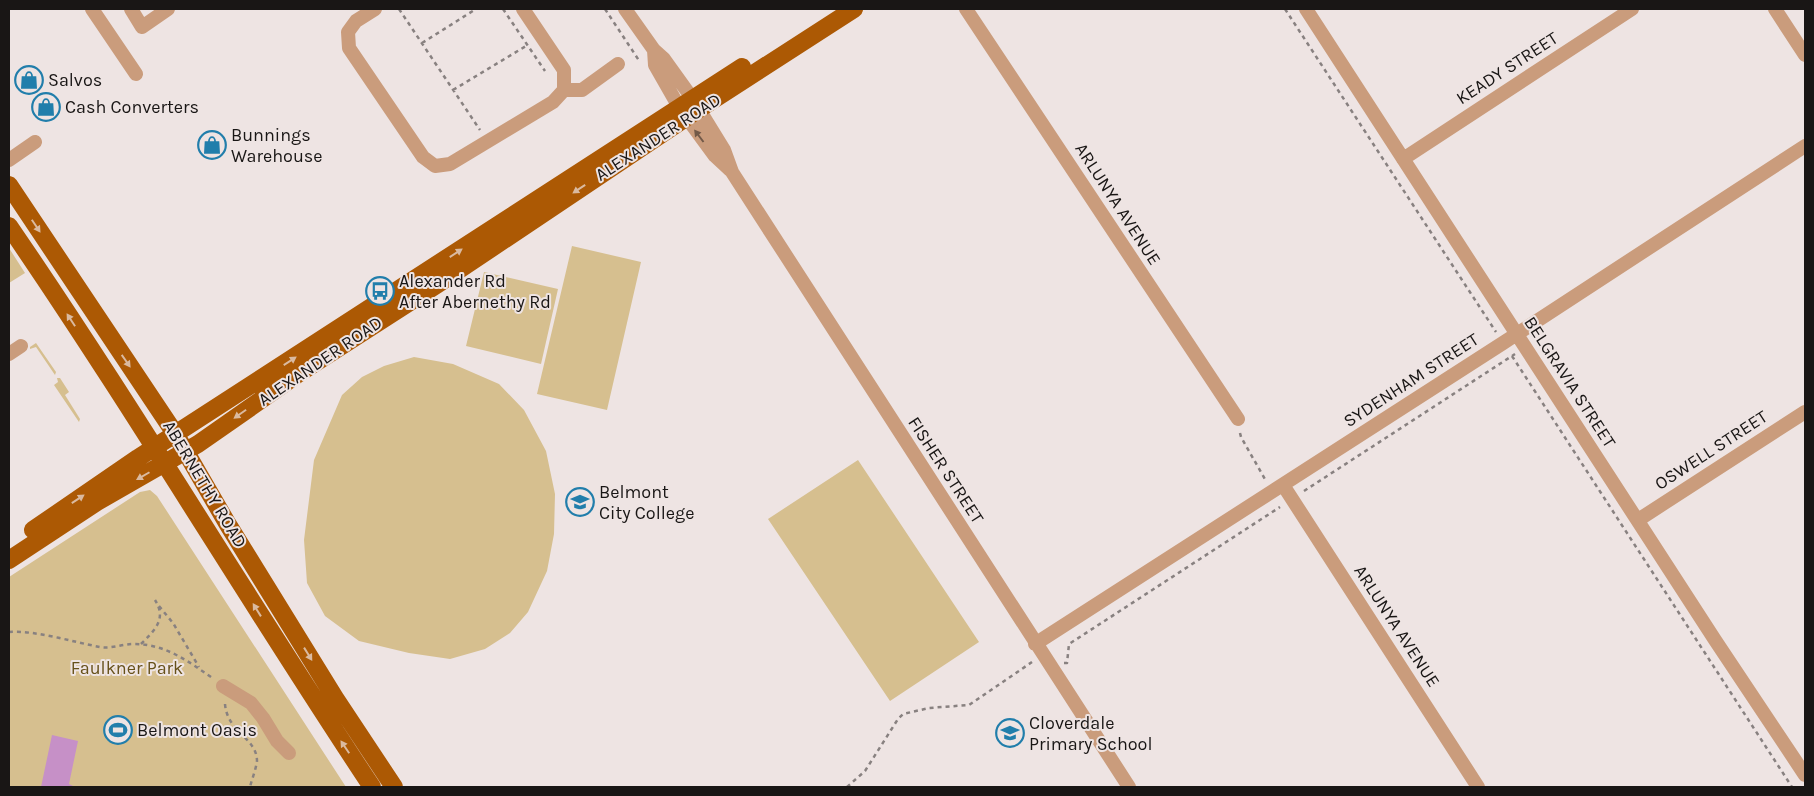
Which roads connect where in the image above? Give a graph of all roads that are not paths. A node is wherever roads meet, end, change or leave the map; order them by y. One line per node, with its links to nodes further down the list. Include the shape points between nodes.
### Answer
1 (92, 9): 15 (street)
2 (131, 9): 3 (street, via 142,26)
3 (168, 9)
4 (375, 9): 16 (street, via 356,21 348,32 349,48 423,157 435,166 450,164 553,102)
5 (625, 9): 17 (street, FISHER STREET, via 654,50 655,65)
6 (833, 9): 17 (main road, ALEXANDER ROAD)
7 (854, 9): 17 (main road, ALEXANDER ROAD)
8 (966, 9): 26 (street, ARLUNYA AVENUE)
9 (1306, 9): 20 (street, BELGRAVIA STREET)
10 (1632, 9): 20 (street, KEADY STREET)
11 (1775, 9): 13 (street)
12 (526, 10): 16 (street, via 564,70)
13 (1805, 55)
14 (618, 64): 16 (street, via 582,90)
15 (136, 74)
16 (564, 90)
17 (689, 108): 27 (main road, ALEXANDER ROAD, one-way to 17); 28 (main road, ALEXANDER ROAD, one-way to 28, via 438,284); 34 (street, FISHER STREET, via 724,150 732,172)
18 (35, 142): 21 (street)
19 (1805, 146): 24 (street, SYDENHAM STREET)
20 (1403, 159): 24 (street, BELGRAVIA STREET)
21 (9, 160)
22 (9, 185): 27 (main road, ABERNETHY ROAD, one-way to 27)
23 (9, 226): 29 (main road, ABERNETHY ROAD, one-way to 23)
24 (1517, 334): 30 (street, SYDENHAM STREET); 31 (street, BELGRAVIA STREET)
25 (1805, 412): 31 (street, OSWELL STREET)
26 (1238, 419)
27 (176, 435): 28 (main road, ABERNETHY ROAD); 29 (main road, ALEXANDER ROAD)
28 (185, 451): 29 (main road, ALEXANDER ROAD); 39 (main road, ABERNETHY ROAD, one-way to 39, via 335,698)
29 (159, 456): 32 (main road, ALEXANDER ROAD, one-way to 29); 33 (main road, ALEXANDER ROAD, one-way to 33); 38 (main road, ABERNETHY ROAD, one-way to 29)
30 (1278, 488): 34 (street, SYDENHAM STREET); 41 (street, ARLUNYA AVENUE)
31 (1638, 520): 37 (street, BELGRAVIA STREET)
32 (9, 546)
33 (9, 560)
34 (1032, 650): 40 (street, FISHER STREET)
35 (223, 686): 36 (street, via 251,703)
36 (289, 753)
37 (1805, 775)
38 (372, 787)
39 (394, 787)
40 (1129, 787)
41 (1478, 787)

